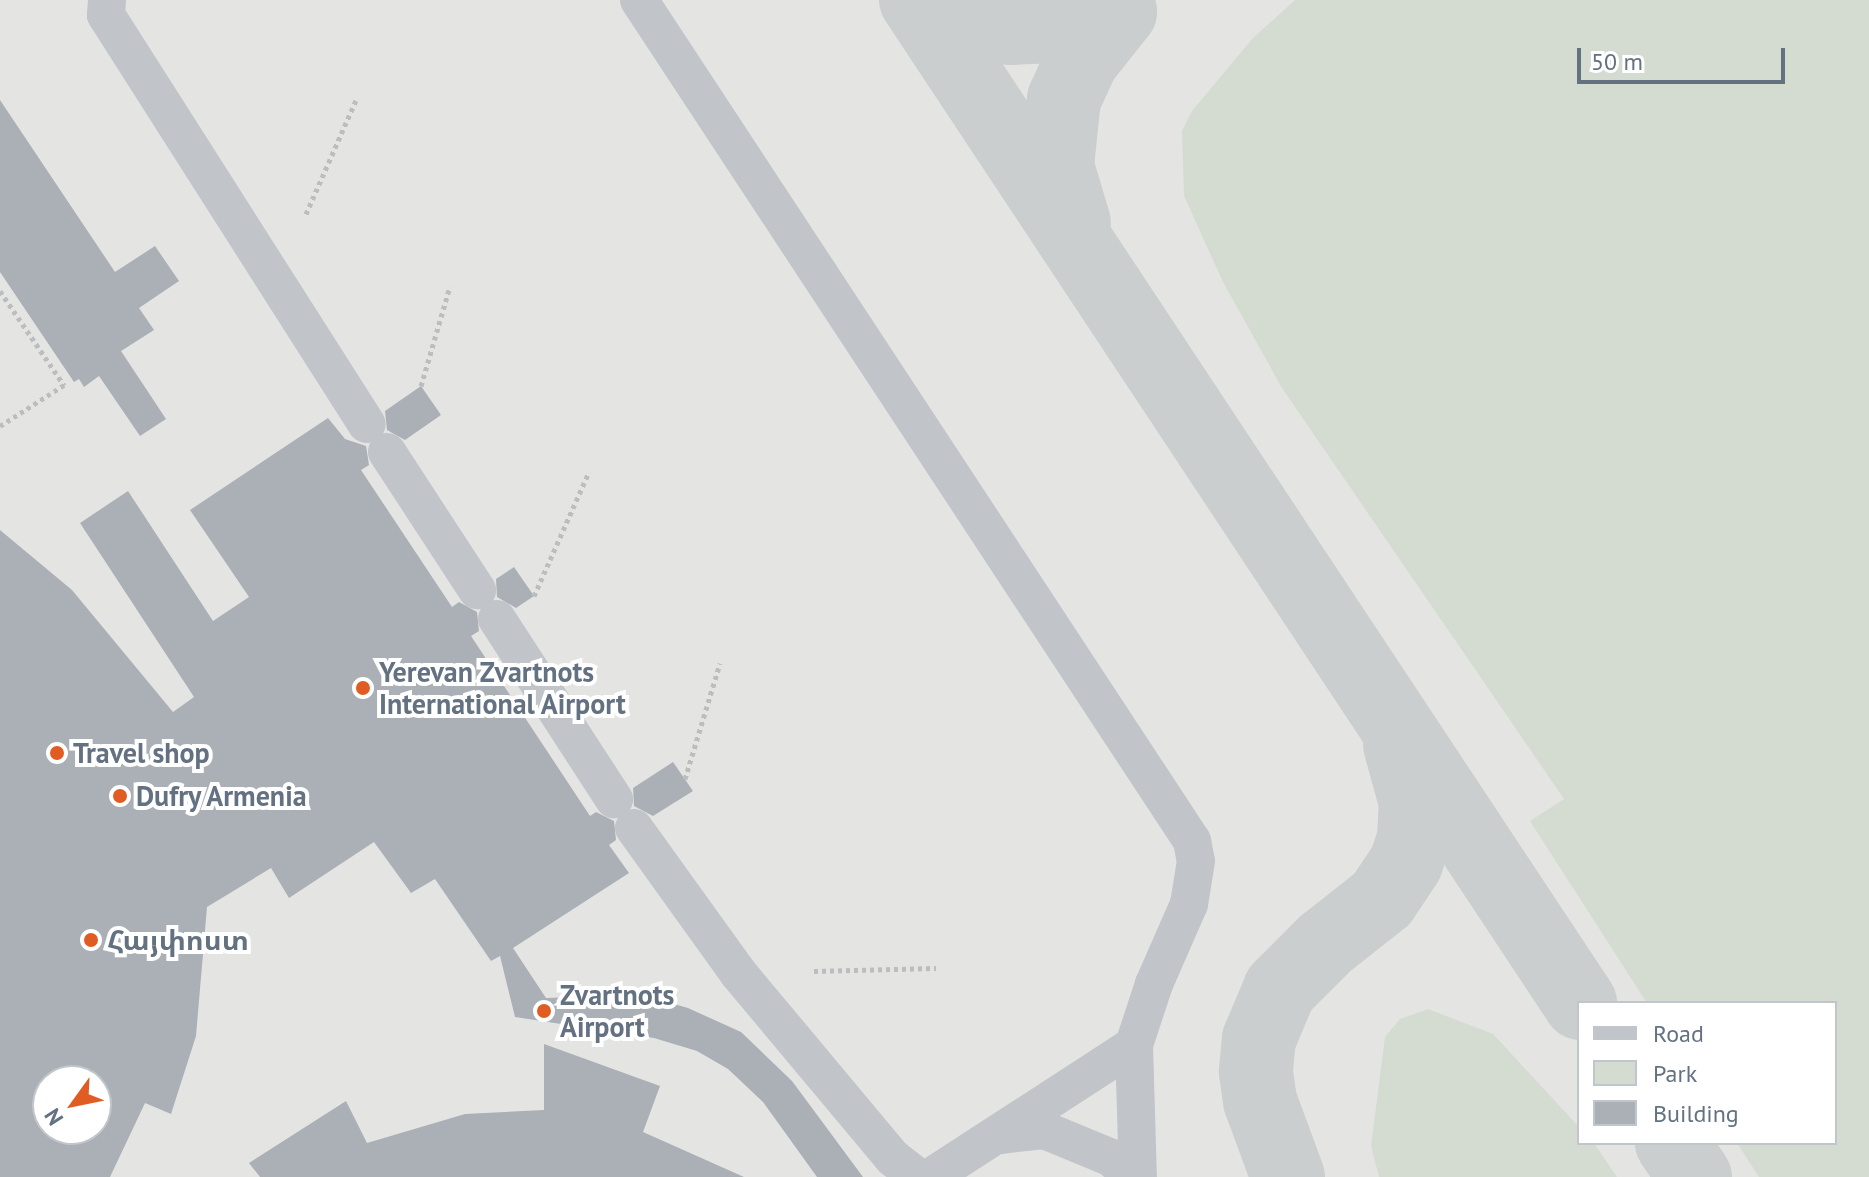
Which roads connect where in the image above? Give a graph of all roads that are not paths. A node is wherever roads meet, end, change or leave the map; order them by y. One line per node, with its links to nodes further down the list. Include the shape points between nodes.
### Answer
1 (107, 0): 5 (lane, via 106,15 624,814 739,974 893,1158)
2 (639, 0): 3 (lane, via 1183,821 1192,841 1195,881)
3 (1134, 1045): 4 (lane); 8 (lane)
4 (997, 1135): 6 (lane); 7 (lane, via 1044,1130 1112,1158)
5 (917, 1177)
6 (931, 1177)
7 (1131, 1177)
8 (1138, 1177)

